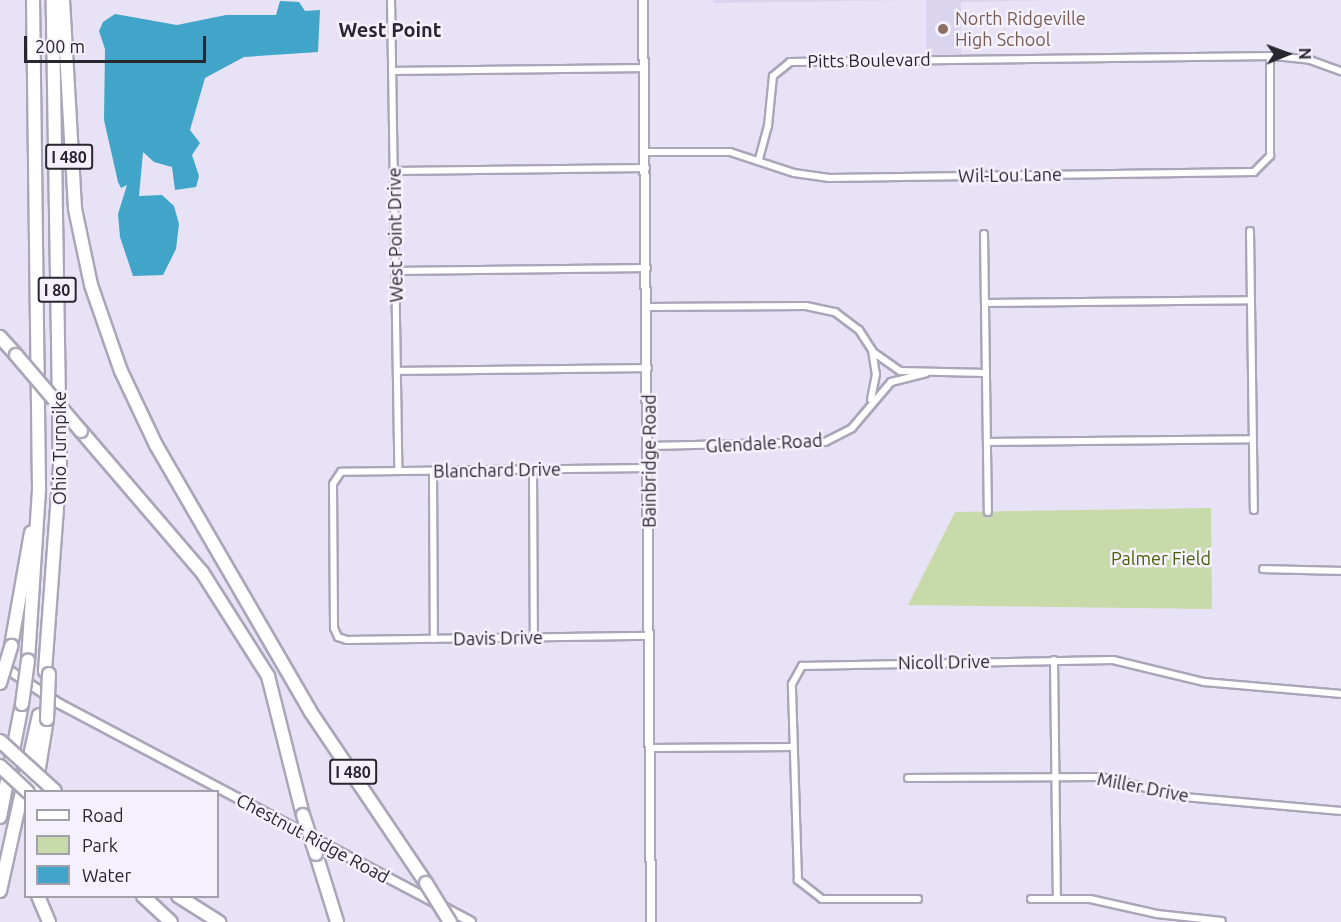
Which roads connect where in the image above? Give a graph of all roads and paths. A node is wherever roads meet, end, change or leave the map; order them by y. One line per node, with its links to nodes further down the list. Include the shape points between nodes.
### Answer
1 (33, 0): 35 (highway, Ohio Turnpike / I 80)
2 (53, 0): 48 (highway, Ohio Turnpike / I 80, via 60,468)
3 (63, 0): 75 (highway, I 480, bridge, via 75,209 91,285 121,371 160,453 310,711)
4 (391, 0): 8 (street, West Point Drive)
5 (643, 0): 7 (street, Bainbridge Road)
6 (1269, 56): 9 (street, Pitts Boulevard, via 1310,60); 11 (street, Pitts Boulevard, via 790,62 773,76 768,126); 11 (street, Wil-Lou Lane, via 1270,156 1254,172 828,178 794,173)
7 (644, 68): 8 (street); 10 (street, Bainbridge Road)
8 (392, 71): 13 (street, West Point Drive)
9 (1341, 71)
10 (645, 152): 11 (street, Wil-Lou Lane, via 720,151); 12 (street, Bainbridge Road)
11 (759, 159)
12 (646, 168): 13 (street); 16 (street, Bainbridge Road)
13 (394, 171): 17 (street, West Point Drive)
14 (1250, 231): 18 (street)
15 (984, 234): 19 (street)
16 (647, 268): 17 (street); 20 (street, Bainbridge Road)
17 (395, 271): 24 (street, West Point Drive)
18 (1251, 300): 19 (street); 28 (street)
19 (985, 303): 26 (street)
20 (648, 308): 22 (street, via 818,306 850,321); 23 (street, Bainbridge Road)
21 (0, 337): 74 (highway, bridge, via 202,572 268,676 303,815)
22 (872, 350): 25 (street, via 900,371); 27 (street, via 876,374)
23 (648, 368): 24 (street); 30 (street, Bainbridge Road)
24 (397, 371): 33 (street, West Point Drive)
25 (926, 373): 26 (street); 27 (street, Glendale Road, via 891,382)
26 (986, 373): 29 (street)
27 (870, 403): 30 (street, Glendale Road, via 852,428 819,443)
28 (1253, 439): 29 (street); 36 (street)
29 (987, 442): 37 (street)
30 (649, 446): 31 (street, Bainbridge Road)
31 (649, 468): 32 (street, Blanchard Drive); 40 (street, Bainbridge Road)
32 (533, 470): 34 (street, Blanchard Drive); 41 (street)
33 (398, 471): 34 (street, Blanchard Drive); 43 (street, Blanchard Drive, via 346,471 333,484 334,628 338,637)
34 (433, 471): 42 (street)
35 (39, 488): 46 (highway, bridge, via 11,646); 61 (highway, Ohio Turnpike / I 80, bridge, via 28,660)
36 (1254, 510)
37 (988, 512)
38 (1263, 569): 39 (street)
39 (1341, 571)
40 (650, 636): 41 (street, Davis Drive); 51 (street, Bainbridge Road)
41 (534, 638): 42 (street, Davis Drive)
42 (434, 639): 43 (street, Davis Drive)
43 (346, 640)
44 (1054, 660): 47 (street, Nicoll Drive, via 1113,660 1204,682); 50 (street, Nicoll Drive, via 807,664 794,677); 53 (street)
45 (0, 664): 76 (street, Chestnut Ridge Road, via 58,703)
46 (0, 683)
47 (1341, 694)
48 (43, 717): 55 (highway, Ohio Turnpike / I 80); 57 (highway)
49 (0, 741): 58 (highway, bridge)
50 (793, 747): 51 (street); 66 (street, Nicoll Drive, via 795,871 805,890 831,900)
51 (651, 748): 77 (street, Bainbridge Road)
52 (0, 766): 56 (highway, bridge)
53 (1055, 777): 54 (street, Miller Drive); 60 (street, Miller Drive, via 1101,777 1184,797); 68 (street)
54 (908, 778)
55 (25, 790)
56 (26, 790)
57 (35, 790)
58 (54, 790)
59 (24, 794): 62 (highway, Ohio Turnpike / I 80)
60 (1341, 811)
61 (0, 817)
62 (0, 891)
63 (38, 898): 71 (highway)
64 (144, 898): 72 (highway)
65 (180, 898): 73 (highway)
66 (918, 899)
67 (1031, 899): 68 (street)
68 (1057, 899): 69 (street, via 1102,901)
69 (1162, 919): 70 (street)
70 (1222, 921)
71 (49, 922)
72 (171, 922)
73 (219, 922)
74 (338, 922)
75 (450, 922)
76 (471, 922)
77 (651, 922)

